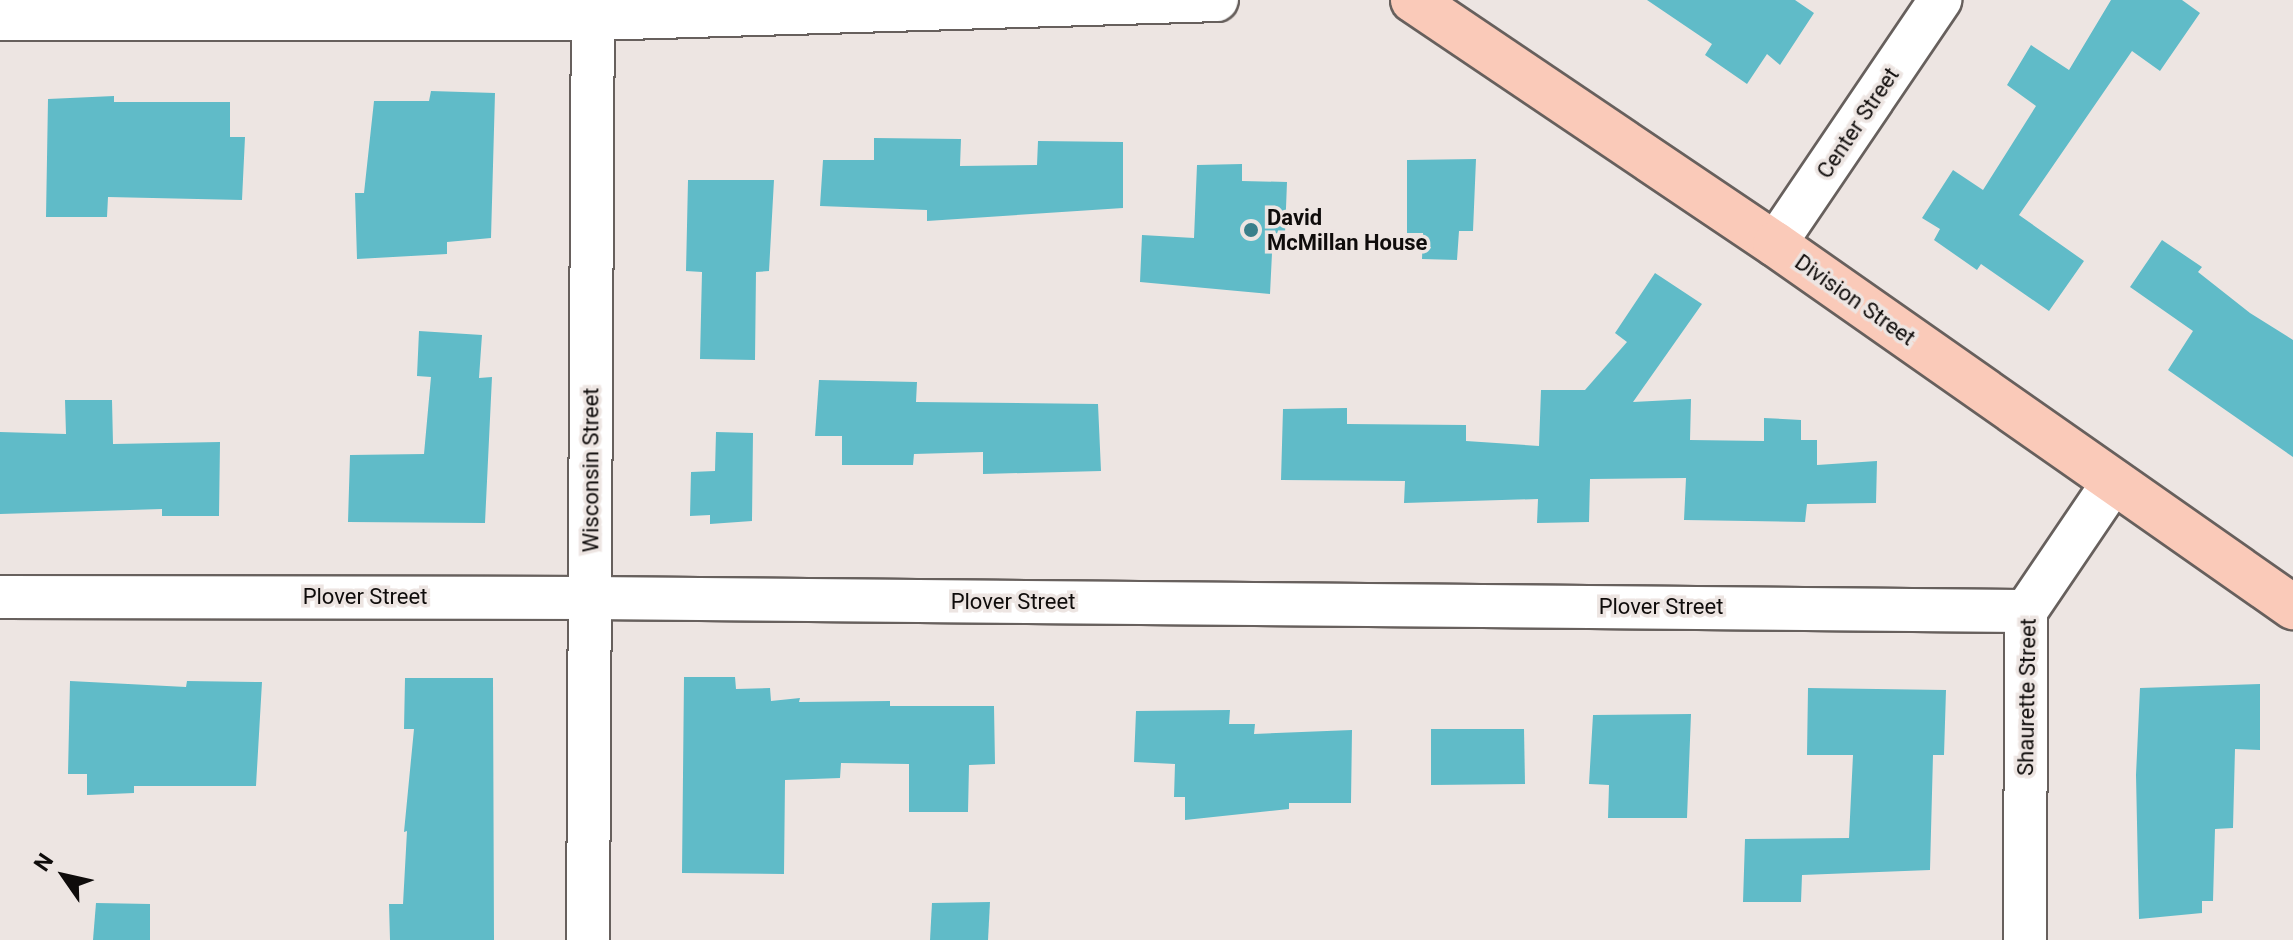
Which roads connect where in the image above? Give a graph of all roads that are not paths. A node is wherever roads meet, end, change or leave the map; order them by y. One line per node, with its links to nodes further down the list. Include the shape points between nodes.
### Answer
1 (1217, 0): 4 (street)
2 (1413, 0): 7 (main road, Division Street)
3 (1940, 0): 7 (street, Center Street)
4 (1164, 1): 5 (street)
5 (593, 9): 6 (street); 10 (street, Wisconsin Street)
6 (0, 19)
7 (1775, 244): 8 (main road, Division Street)
8 (2114, 481): 11 (main road, Division Street); 12 (street, Shaurette Street)
9 (0, 597): 10 (street, Plover Street)
10 (590, 598): 12 (street, Plover Street); 13 (street, Wisconsin Street)
11 (2293, 607)
12 (2026, 611): 14 (street, Shaurette Street)
13 (588, 940)
14 (2025, 940)

